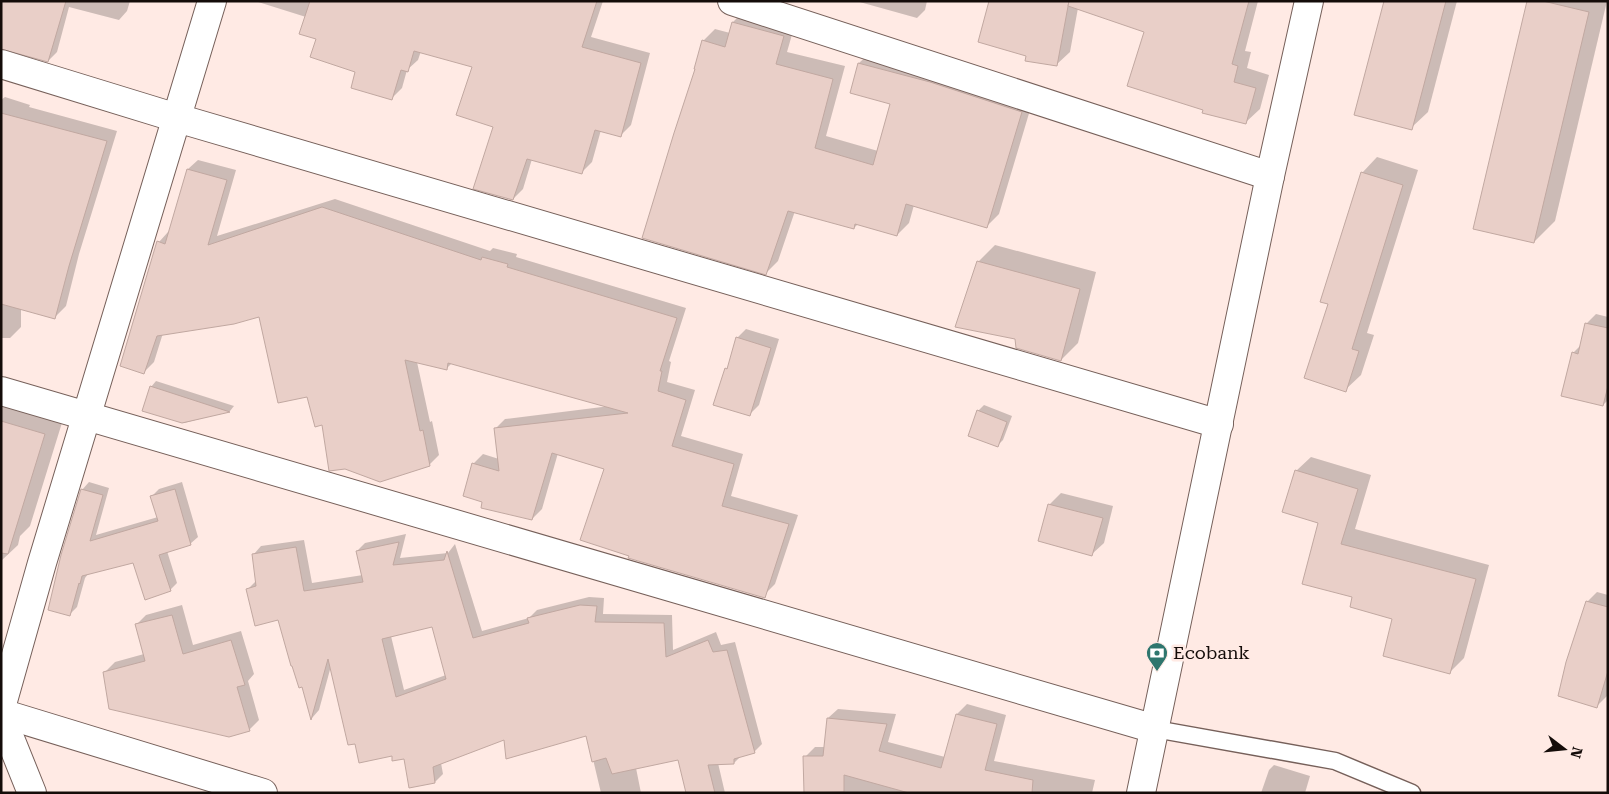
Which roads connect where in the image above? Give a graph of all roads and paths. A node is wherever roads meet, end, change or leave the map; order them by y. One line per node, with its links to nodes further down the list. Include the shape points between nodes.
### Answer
1 (212, 1): 5 (street)
2 (732, 1): 6 (street)
3 (1309, 1): 6 (street)
4 (1, 64): 5 (street)
5 (177, 118): 8 (street); 9 (street)
6 (1270, 176): 9 (street)
7 (1, 392): 8 (street)
8 (87, 416): 10 (street); 12 (street)
9 (1219, 424): 12 (street)
10 (1, 708)
11 (1, 715): 13 (street); 14 (street)
12 (1155, 729): 15 (street); 16 (lane, via 1335,761)
13 (32, 793)
14 (264, 793)
15 (1141, 793)
16 (1412, 793)

